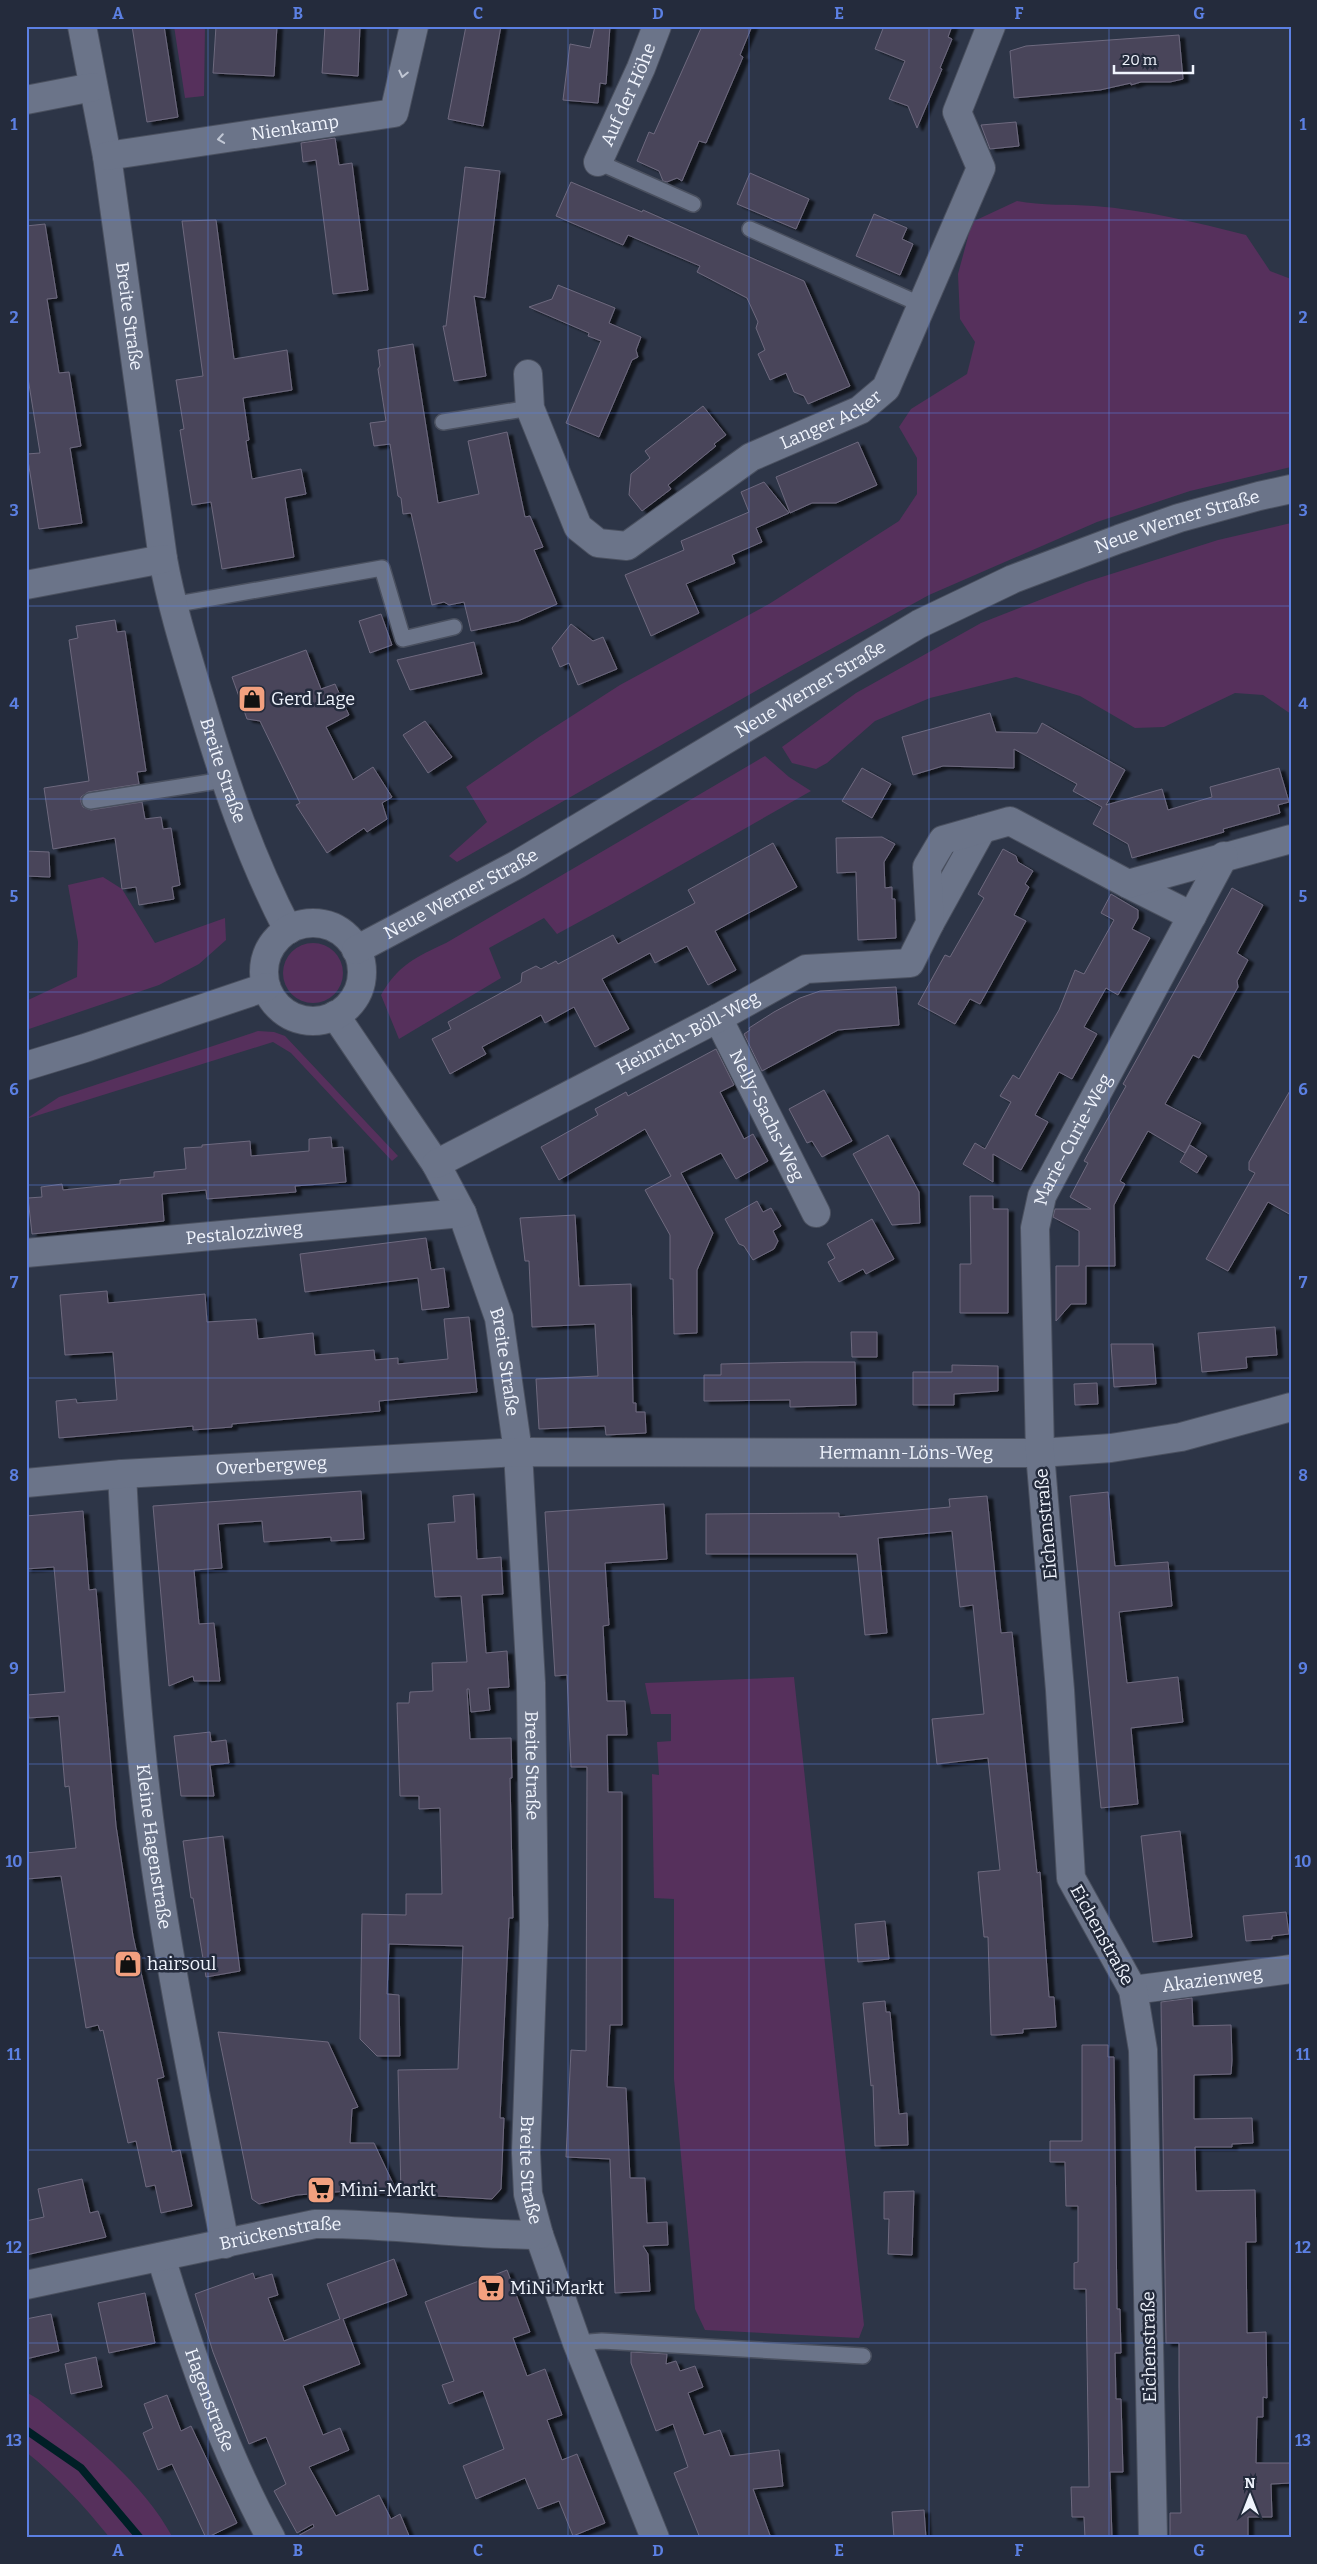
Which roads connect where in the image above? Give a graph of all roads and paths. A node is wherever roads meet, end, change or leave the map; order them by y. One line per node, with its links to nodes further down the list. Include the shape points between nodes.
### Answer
1 (82, 26): 5 (street, Breite Straße)
2 (414, 26): 7 (street, Nienkamp, one-way to 7, via 394,113)
3 (657, 26): 8 (street, Auf der Höhe)
4 (991, 26): 11 (street, Langer Acker, via 957,112 981,168)
5 (93, 88): 6 (street); 7 (street, Breite Straße)
6 (26, 100)
7 (107, 156): 16 (street, Breite Straße)
8 (598, 162): 9 (lane)
9 (692, 204)
10 (750, 229): 11 (lane)
11 (922, 305): 13 (street, Langer Acker, via 886,388 860,410 752,457 627,546 598,543 578,527)
12 (528, 374): 13 (street, Langer Acker)
13 (530, 408): 14 (lane)
14 (443, 422)
15 (1291, 489): 27 (street, Neue Werner Straße, via 1178,518 1119,539 1012,579 919,624 518,864)
16 (163, 559): 17 (street); 18 (street, Breite Straße)
17 (26, 585)
18 (172, 605): 19 (lane, via 382,568 403,639); 20 (street, Breite Straße)
19 (454, 626)
20 (224, 780): 21 (lane); 26 (street, Breite Straße)
21 (90, 801)
22 (1291, 839): 23 (street)
23 (1224, 856): 24 (street); 25 (street, Marie-Curie-Weg)
24 (1128, 884): 25 (street, Heinrich-Böll-Weg); 30 (street, Heinrich-Böll-Weg, via 1010,821 943,840 927,867 930,924 910,963 806,969)
25 (1192, 916): 38 (street, Marie-Curie-Weg, via 1042,1196 1035,1228)
26 (288, 930): 27 (street, via 300,924 326,925 344,934); 28 (street, via 275,940 267,954 263,970)
27 (356, 950): 29 (street, via 362,974 359,987 346,1008)
28 (266, 987): 29 (street, via 272,1000 294,1017 322,1020); 31 (street)
29 (335, 1015): 32 (street, Breite Straße)
30 (718, 1018): 32 (street, Heinrich-Böll-Weg); 34 (street, Nelly-Sachs-Weg)
31 (26, 1066)
32 (436, 1164): 33 (street, Breite Straße)
33 (462, 1213): 35 (street, Pestalozziweg); 37 (street, Breite Straße, via 500,1318)
34 (816, 1213)
35 (26, 1253)
36 (1291, 1407): 38 (street, Hermann-Löns-Weg, via 1181,1437 1111,1448)
37 (518, 1452): 38 (street, Hermann-Löns-Weg); 39 (street, Overbergweg); 43 (street, Breite Straße, via 532,1712 534,1925 526,2153 528,2194)
38 (1040, 1453): 42 (street, Eichenstraße, via 1060,1690 1071,1878)
39 (122, 1474): 40 (street, Overbergweg); 44 (street, Kleine Hagenstraße, via 146,1786 166,1929)
40 (26, 1484)
41 (1291, 1969): 42 (street, Akazienweg)
42 (1133, 1990): 51 (street, Eichenstraße, via 1143,2050)
43 (539, 2235): 44 (street, Brückenstraße, via 485,2235 315,2224); 47 (street, Breite Straße)
44 (225, 2244): 45 (street, Brückenstraße)
45 (161, 2257): 46 (street, Brückenstraße); 49 (street, Hagenstraße, via 189,2350 255,2508)
46 (26, 2285)
47 (577, 2342): 48 (lane); 50 (street, Breite Straße)
48 (863, 2356)
49 (271, 2538)
50 (655, 2538)
51 (1152, 2538)

